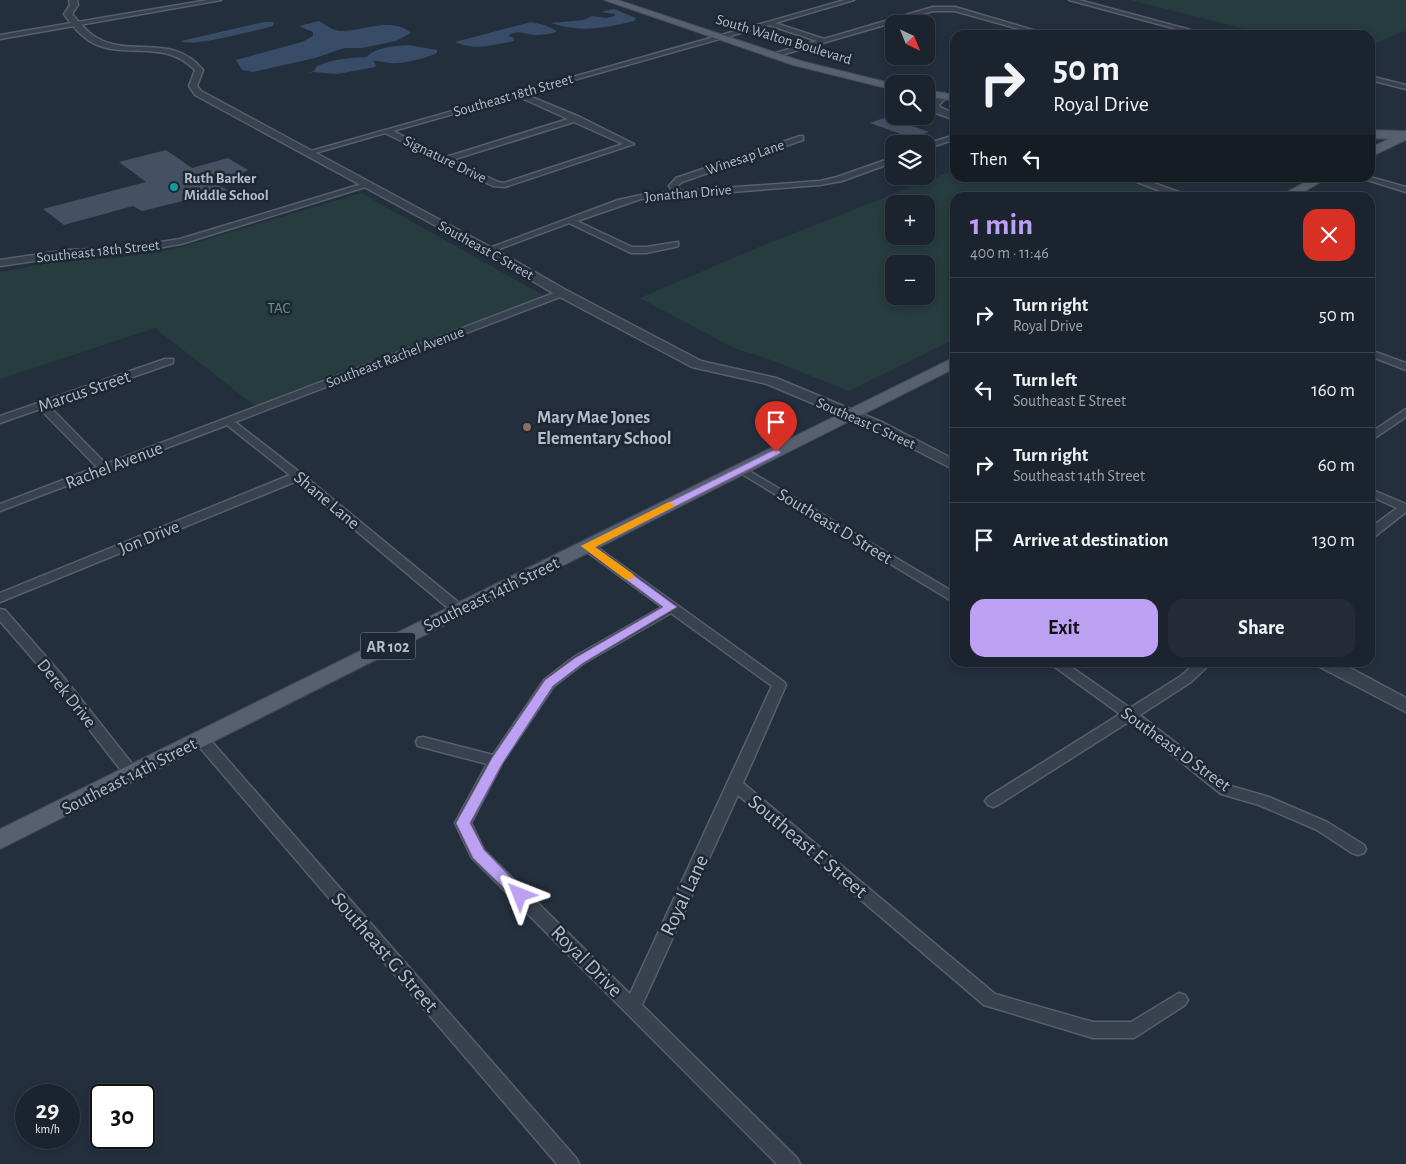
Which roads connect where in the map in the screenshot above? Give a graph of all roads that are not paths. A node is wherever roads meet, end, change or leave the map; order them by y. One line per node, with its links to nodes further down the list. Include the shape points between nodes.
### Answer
1 (73, 0): 7 (street, via 74,5 68,14)
2 (218, 0): 7 (street)
3 (609, 0): 11 (main road, South Walton Boulevard)
4 (851, 0): 6 (street, Southeast 18th Street)
5 (1072, 0): 9 (street)
6 (768, 23): 11 (street, Southeast 18th Street); 12 (street)
7 (76, 24): 10 (street); 32 (street, Southeast C Street, via 99,42 118,47 158,49 187,57 198,70 193,86 198,93)
8 (1028, 30): 12 (street, via 955,9 937,8)
9 (1187, 30)
10 (0, 37)
11 (718, 37): 13 (main road, South Walton Boulevard); 17 (street, Southeast 18th Street)
12 (822, 40): 13 (street)
13 (774, 55): 15 (main road, South Walton Boulevard)
14 (1375, 79): 16 (street)
15 (885, 85)
16 (1406, 87)
17 (517, 94): 24 (street); 25 (street, Southeast 18th Street)
18 (935, 97): 19 (main road)
19 (950, 105)
20 (950, 106): 23 (street, via 934,104)
21 (950, 107): 23 (street)
22 (935, 110): 23 (street)
23 (938, 111)
24 (577, 119): 33 (street); 33 (street, Signature Drive, via 630,144 506,185 496,184)
25 (386, 131): 32 (street, Southeast 18th Street); 33 (street, Signature Drive)
26 (1375, 134): 27 (main road)
27 (1405, 136): 31 (main road)
28 (800, 138): 42 (street, Winesap Lane, via 679,180 673,186)
29 (950, 139): 30 (street)
30 (935, 144)
31 (1375, 148)
32 (308, 153): 38 (street, Southeast C Street)
33 (447, 159)
34 (885, 162): 42 (street, Jonathan Drive, via 820,183)
35 (1375, 181): 39 (street)
36 (1144, 182): 40 (street)
37 (1314, 182): 41 (main road)
38 (368, 185): 45 (street, Southeast C Street); 46 (street, Southeast 18th Street, via 181,241 122,251 68,253)
39 (1406, 190)
40 (1173, 192)
41 (1294, 192)
42 (680, 194): 43 (street, Jonathan Drive, via 641,197)
43 (571, 221): 44 (street, via 631,250); 45 (street, Jonathan Drive)
44 (675, 244)
45 (488, 250): 47 (street, Southeast C Street)
46 (0, 263)
47 (562, 293): 54 (street, Southeast C Street, via 698,364 771,381); 56 (street, Southeast Rachel Avenue)
48 (1375, 355): 51 (street)
49 (169, 361): 52 (street, Marcus Street)
50 (950, 365): 54 (main road, Southeast 14th Street / AR 102)
51 (1406, 366)
52 (42, 405): 55 (street, Marcus Street); 59 (street)
53 (1406, 412): 57 (street)
54 (850, 415): 58 (street, Southeast C Street, via 879,426); 60 (main road, Southeast 14th Street / AR 102)
55 (0, 420)
56 (228, 421): 59 (street, Rachel Avenue); 61 (street, Shane Lane)
57 (1375, 434)
58 (950, 463)
59 (104, 468): 63 (street, Rachel Avenue)
60 (740, 469): 66 (main road, Southeast 14th Street / AR 102); 67 (street, Southeast D Street)
61 (298, 476): 68 (street, Jon Drive); 70 (street, Shane Lane)
62 (1375, 494): 64 (street)
63 (0, 508)
64 (1405, 508): 65 (street)
65 (1375, 530)
66 (587, 546): 69 (street, Southeast E Street); 70 (main road, Southeast 14th Street / AR 102)
67 (950, 596)
68 (0, 598)
69 (671, 607): 79 (street, Royal Drive, via 579,660 549,683); 81 (street, Southeast E Street, via 779,685)
70 (459, 610): 77 (main road, Southeast 14th Street / AR 102)
71 (0, 613): 80 (street, Derek Drive)
72 (1061, 667): 76 (street, Southeast D Street)
73 (1200, 667): 76 (street)
74 (1333, 667): 75 (street)
75 (1406, 706)
76 (1130, 714): 82 (street); 84 (street, Southeast D Street, via 1226,790 1322,826)
77 (201, 739): 80 (main road, Southeast 14th Street / AR 102); 87 (street, Southeast G Street)
78 (423, 742): 79 (street)
79 (496, 761): 86 (street, Royal Drive, via 463,823 478,854)
80 (132, 774): 83 (main road, Southeast 14th Street / AR 102)
81 (736, 784): 85 (street, Southeast E Street, via 990,1000 1093,1030 1134,1030); 86 (street, Royal Lane)
82 (993, 801)
83 (0, 840)
84 (1358, 849)
85 (1178, 1000)
86 (632, 1006): 88 (street, Royal Drive)
87 (569, 1164)
88 (790, 1164)

